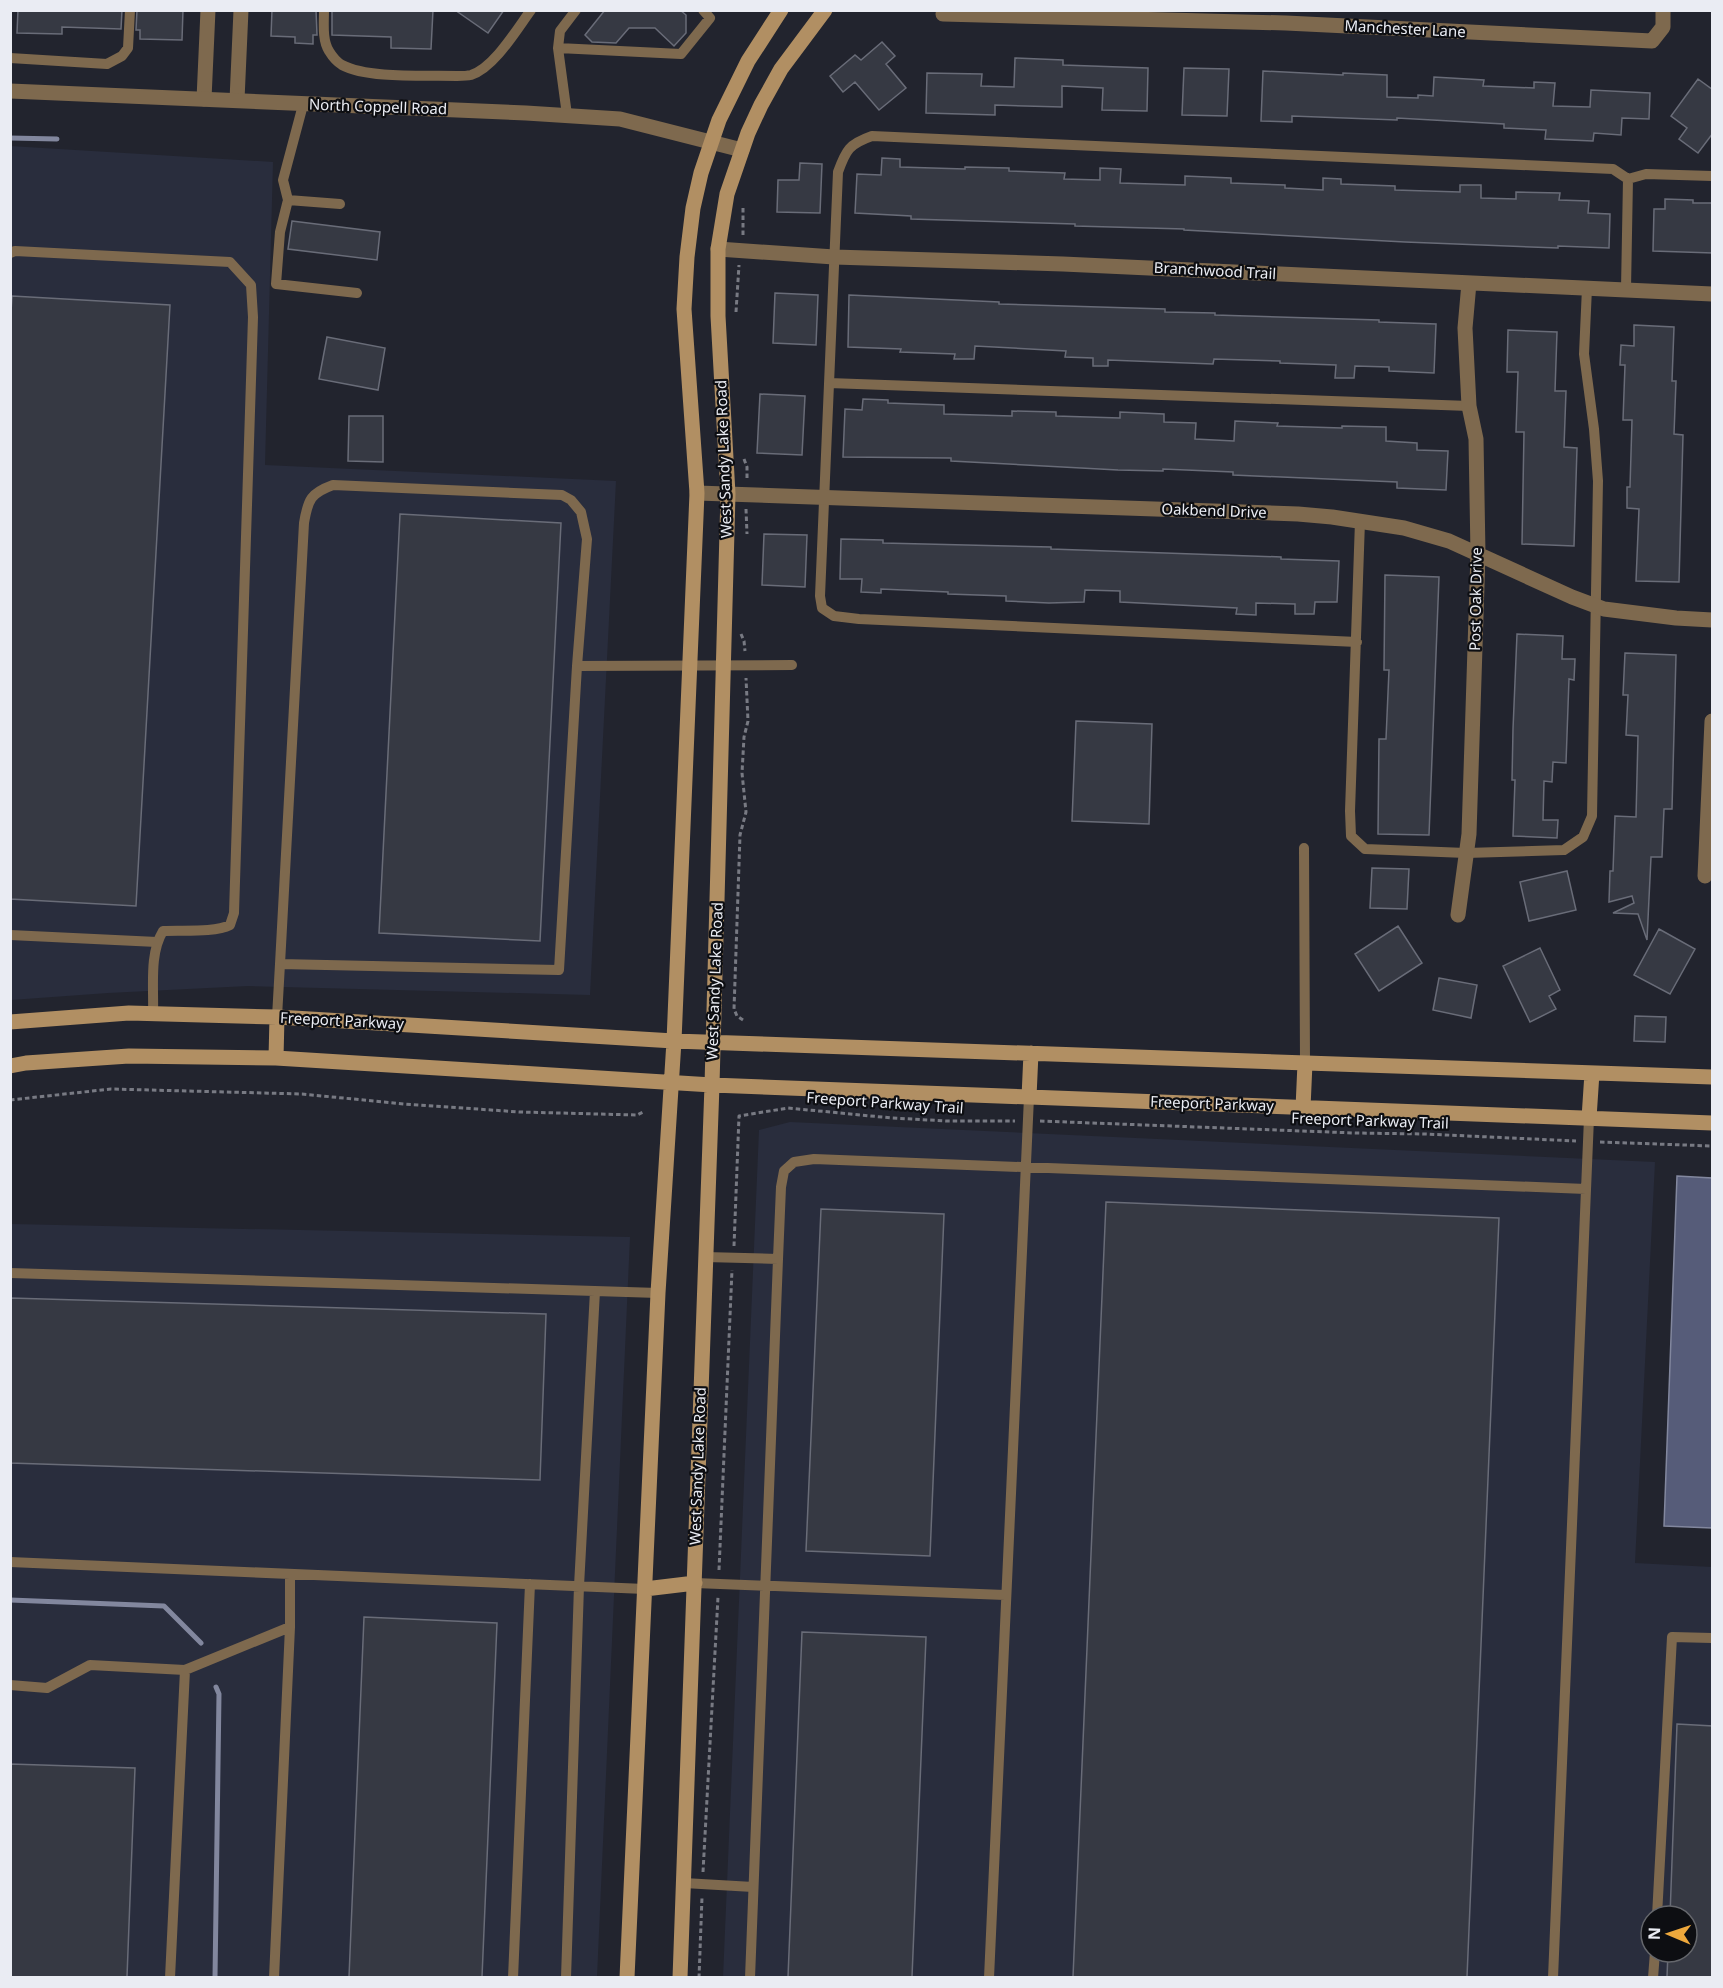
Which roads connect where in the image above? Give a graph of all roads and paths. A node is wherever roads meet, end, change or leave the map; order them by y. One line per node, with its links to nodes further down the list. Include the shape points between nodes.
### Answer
1 (130, 10): 14 (lane, via 128,48 107,64)
2 (208, 10): 16 (street)
3 (241, 10): 17 (street)
4 (324, 10): 5 (lane, via 328,49 340,64 370,73 457,76 482,69)
5 (531, 10)
6 (576, 10): 13 (lane, via 560,31)
7 (703, 10): 13 (lane, via 711,18 681,54)
8 (781, 10): 20 (main road, West Sandy Lake Road, via 748,61)
9 (825, 10): 21 (main road, West Sandy Lake Road, via 781,69)
10 (1663, 10): 12 (street, Manchester Lane, via 1663,27 1652,41)
11 (943, 14): 12 (street, Manchester Lane)
12 (1286, 17)
13 (558, 48): 19 (lane)
14 (10, 58)
15 (10, 91): 16 (street, North Coppell Road)
16 (204, 99): 17 (street, North Coppell Road)
17 (237, 100): 18 (street, North Coppell Road)
18 (303, 105): 19 (street, North Coppell Road); 24 (lane, via 283,180)
19 (567, 115): 20 (street, North Coppell Road, via 620,119)
20 (711, 141): 21 (street, North Coppell Road); 36 (main road, West Sandy Lake Road, via 693,208 684,309)
21 (742, 150): 26 (main road, West Sandy Lake Road, via 727,194)
22 (1713, 176): 23 (lane, via 1646,174)
23 (1628, 179): 28 (lane, via 1613,169 872,136 855,142 845,152 838,172); 31 (lane)
24 (288, 200): 25 (lane); 32 (lane, via 280,232 276,284)
25 (340, 204)
26 (718, 249): 28 (street, Branchwood Trail); 37 (main road, West Sandy Lake Road)
27 (10, 252): 56 (lane, via 230,262 251,285 254,317 234,914 230,925 219,930 163,931)
28 (834, 257): 29 (street, Branchwood Trail); 34 (lane)
29 (1469, 283): 30 (street, Branchwood Trail); 35 (street, Post Oak Drive, via 1465,328)
30 (1587, 288): 31 (street, Branchwood Trail); 41 (lane, via 1584,354 1598,482)
31 (1626, 289): 33 (street, Branchwood Trail)
32 (357, 293)
33 (1713, 294)
34 (829, 383): 35 (lane); 38 (lane)
35 (1469, 406): 40 (street, Post Oak Drive, via 1476,439)
36 (697, 493): 37 (street, Oakbend Drive); 47 (main road, West Sandy Lake Road)
37 (728, 494): 38 (street, Oakbend Drive); 48 (main road, West Sandy Lake Road)
38 (824, 497): 39 (street, Oakbend Drive, via 1298,514); 44 (lane, via 820,596 822,608 834,616)
39 (1360, 521): 40 (street, Oakbend Drive, via 1404,528); 44 (lane)
40 (1478, 554): 41 (street, Oakbend Drive); 52 (street, Post Oak Drive)
41 (1595, 606): 42 (street, Oakbend Drive); 52 (lane, via 1592,816 1583,837 1564,850)
42 (1713, 620)
43 (739, 632): 49 (path, via 744,641)
44 (1358, 642): 52 (lane, via 1351,836 1365,849)
45 (792, 665): 49 (lane)
46 (577, 666): 47 (lane); 57 (lane, via 559,970); 57 (lane, via 586,538 581,512 571,500 562,495 333,485 316,491 307,504 304,523)
47 (690, 666): 48 (lane); 62 (main road, West Sandy Lake Road)
48 (724, 666): 49 (lane); 63 (main road, West Sandy Lake Road)
49 (745, 666): 60 (path, via 748,721 742,773 746,804 740,836 734,1009)
50 (1713, 721): 53 (street)
51 (1304, 848): 66 (lane)
52 (1466, 853): 54 (street, Post Oak Drive)
53 (1705, 876)
54 (1458, 915)
55 (10, 935): 56 (lane)
56 (157, 942): 58 (lane)
57 (280, 963): 59 (lane)
58 (153, 1014): 59 (main road, Freeport Parkway); 61 (main road, Freeport Parkway)
59 (277, 1017): 62 (main road, Freeport Parkway); 65 (main road)
60 (742, 1020)
61 (10, 1022)
62 (674, 1041): 63 (main road, Freeport Parkway); 70 (main road, West Sandy Lake Road)
63 (713, 1042): 64 (main road); 71 (main road, West Sandy Lake Road)
64 (1031, 1053): 66 (main road); 72 (main road)
65 (276, 1058): 67 (main road, via 129,1056); 70 (main road)
66 (1305, 1063): 68 (main road); 74 (main road)
67 (10, 1066)
68 (1592, 1073): 69 (main road); 76 (main road)
69 (1713, 1077)
70 (671, 1083): 71 (main road, Freeport Parkway); 88 (main road, West Sandy Lake Road)
71 (712, 1085): 72 (main road, Freeport Parkway); 83 (main road, West Sandy Lake Road)
72 (1029, 1097): 74 (main road, Freeport Parkway); 77 (lane)
73 (10, 1100): 75 (path, via 111,1089 302,1094 520,1112)
74 (1303, 1108): 76 (main road, Freeport Parkway)
75 (643, 1112)
76 (1589, 1118): 78 (main road, Freeport Parkway); 79 (lane)
77 (1026, 1121): 79 (path, Freeport Parkway Trail); 81 (lane); 84 (path, Freeport Parkway Trail, via 925,1120 788,1108 740,1116)
78 (1713, 1123)
79 (1588, 1141): 80 (path, Freeport Parkway Trail); 82 (lane)
80 (1713, 1146)
81 (1024, 1167): 82 (lane); 85 (lane, via 814,1159 795,1162 784,1171 781,1187); 97 (lane)
82 (1586, 1189): 115 (lane)
83 (705, 1257): 84 (lane); 91 (main road, West Sandy Lake Road)
84 (733, 1258): 85 (lane); 93 (path)
85 (778, 1259): 94 (lane)
86 (10, 1273): 87 (lane)
87 (595, 1291): 88 (lane); 95 (lane)
88 (658, 1293): 96 (main road, West Sandy Lake Road)
89 (10, 1562): 90 (lane)
90 (290, 1575): 92 (lane); 98 (lane)
91 (694, 1583): 93 (lane); 96 (main road); 102 (main road, West Sandy Lake Road)
92 (530, 1584): 95 (lane); 108 (lane)
93 (719, 1584): 94 (lane); 103 (path)
94 (765, 1585): 97 (lane); 104 (lane)
95 (579, 1586): 96 (lane); 109 (lane)
96 (645, 1589): 110 (main road, West Sandy Lake Road)
97 (1005, 1595): 114 (lane)
98 (290, 1627): 100 (lane); 107 (lane)
99 (1713, 1638): 105 (lane, via 1672,1637)
100 (185, 1670): 101 (lane, via 90,1665 47,1688); 106 (lane)
101 (10, 1685)
102 (684, 1883): 103 (lane); 111 (main road, West Sandy Lake Road)
103 (702, 1884): 104 (lane); 112 (path)
104 (753, 1887): 113 (lane)
105 (1658, 1904)
106 (170, 1977)
107 (274, 1977)
108 (513, 1977)
109 (566, 1977)
110 (627, 1977)
111 (680, 1977)
112 (699, 1977)
113 (750, 1977)
114 (989, 1977)
115 (1553, 1977)

